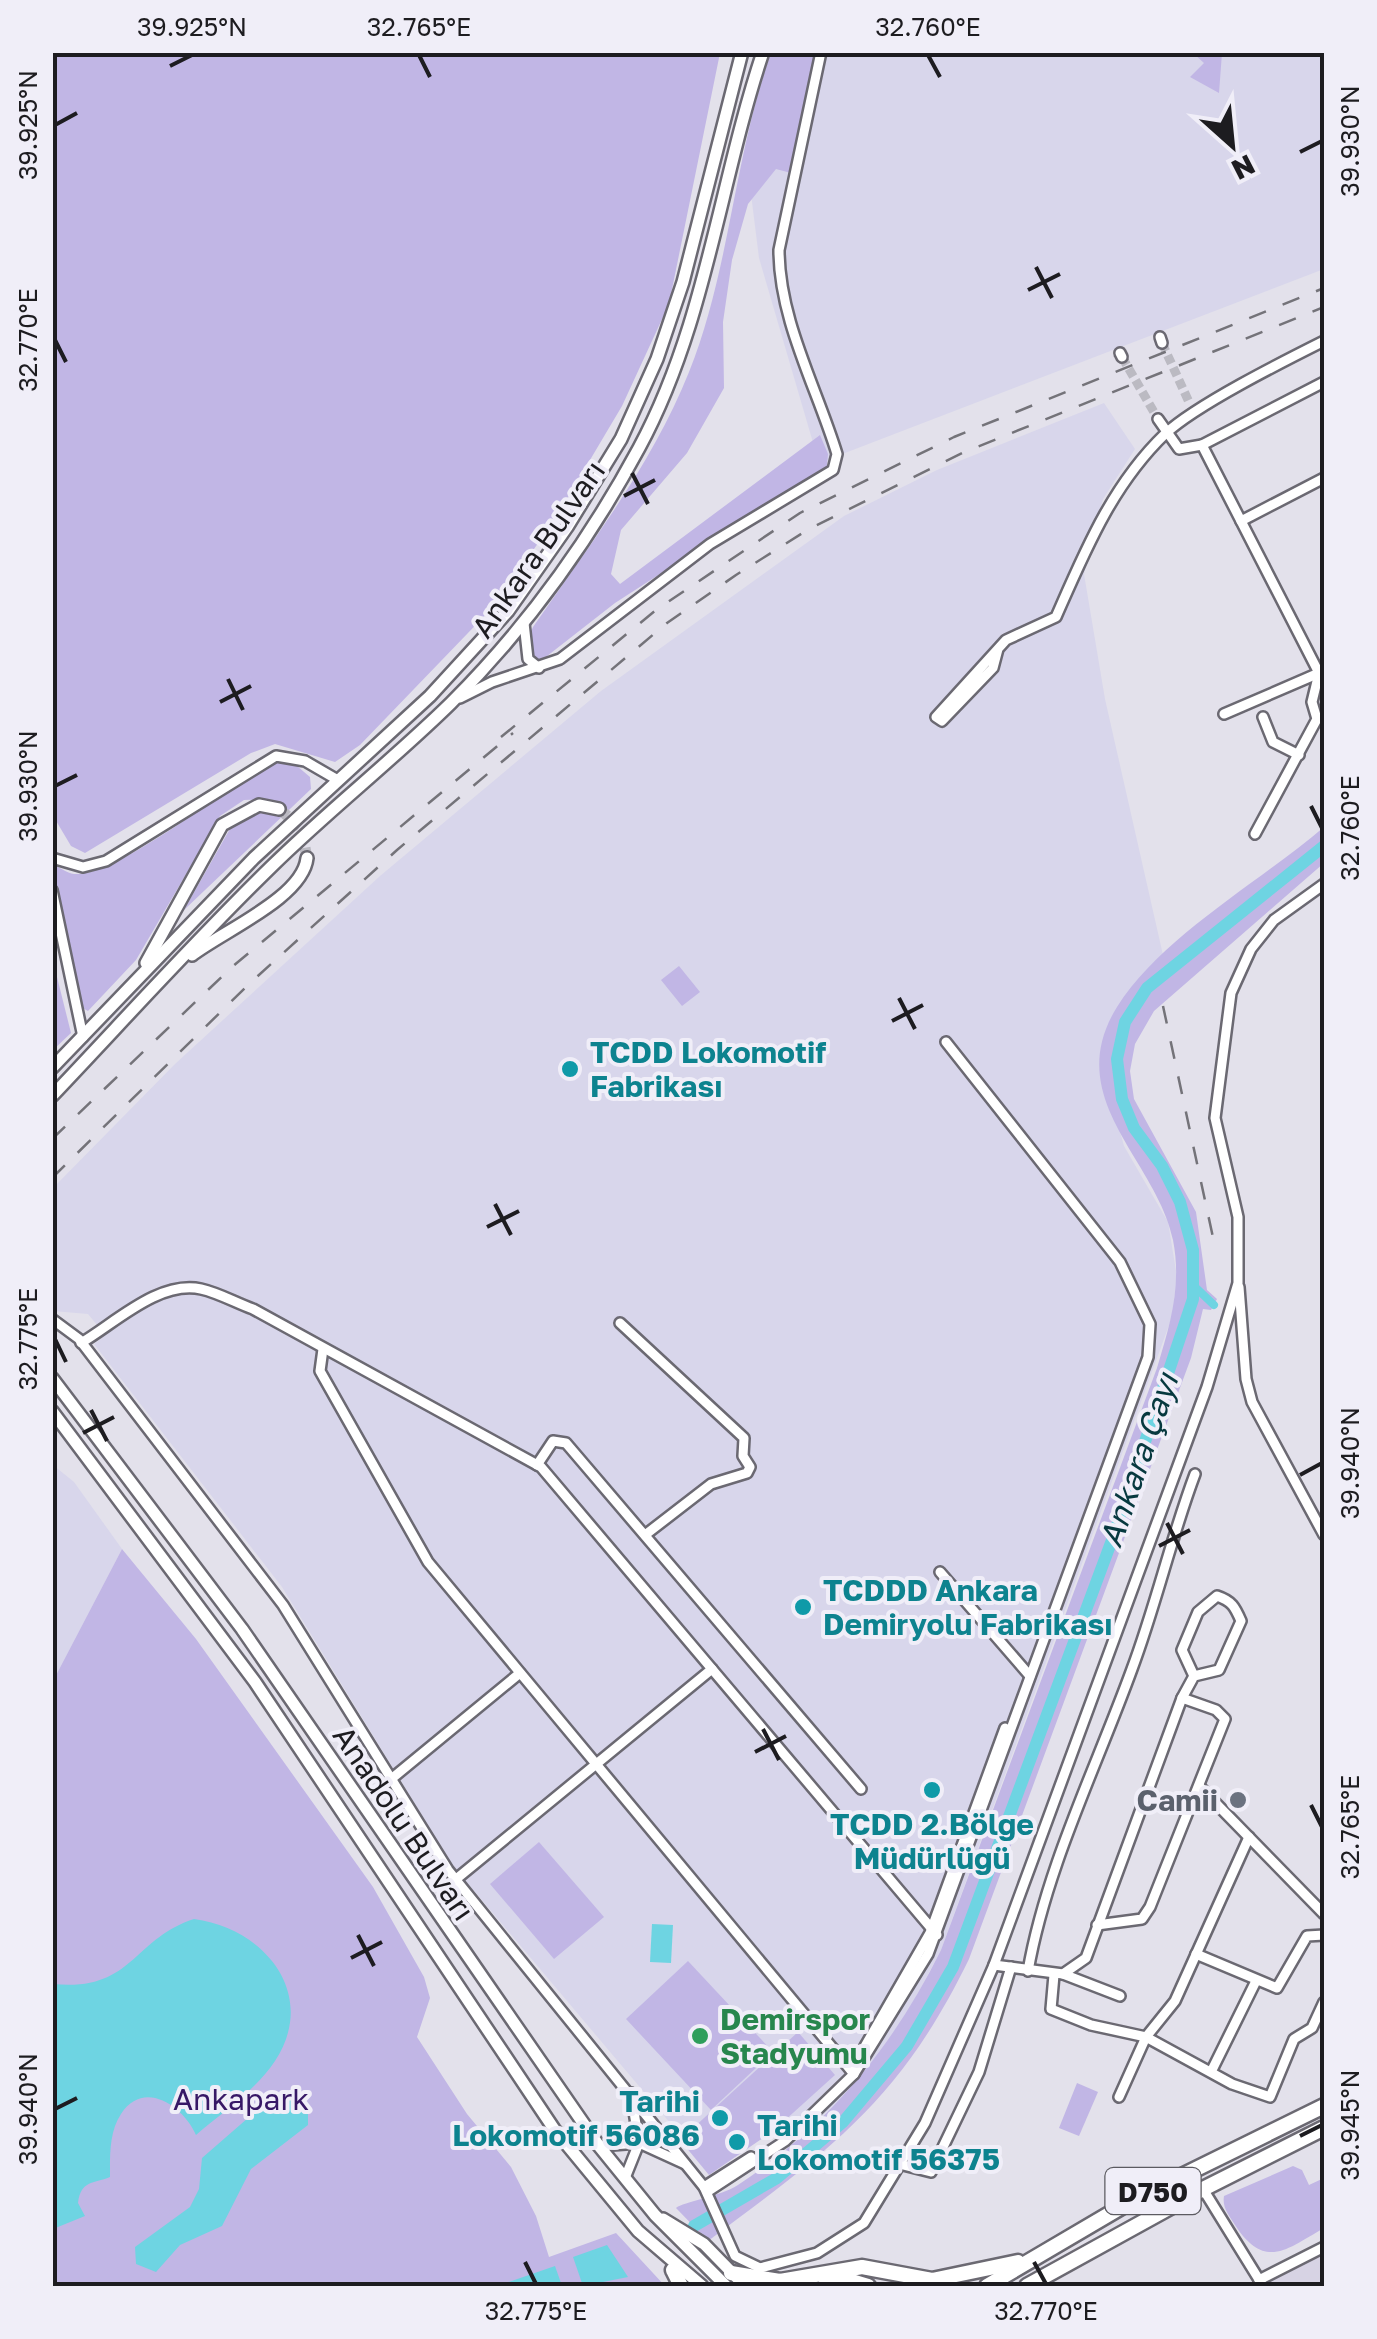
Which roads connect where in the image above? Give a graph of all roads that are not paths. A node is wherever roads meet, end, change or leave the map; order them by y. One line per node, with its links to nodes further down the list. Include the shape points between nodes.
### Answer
1 (763, 52): 13 (main road, Ankara Bulvarı, via 676,366 640,446)
2 (821, 52): 15 (street, via 779,270 837,454 833,470 710,544)
3 (740, 56): 21 (main road, Ankara Bulvarı, via 684,282 621,438 508,611 430,696)
4 (1324, 341): 7 (street)
5 (1324, 382): 10 (street)
6 (1189, 402): 7 (street)
7 (1196, 414): 9 (street)
8 (1158, 419): 9 (street)
9 (1166, 433): 10 (street, via 1184,451); 14 (street, via 1097,525 1056,617)
10 (1202, 445): 12 (street)
11 (1324, 478): 12 (street)
12 (1241, 521): 16 (street)
13 (524, 623): 15 (street, via 528,659); 17 (main road, Ankara Bulvarı)
14 (998, 649): 14 (street, via 993,668 942,721 936,716)
15 (540, 668): 17 (street)
16 (1319, 673): 18 (street); 20 (street, via 1312,702 1317,719)
17 (451, 702): 29 (main road, Ankara Bulvarı, via 274,864)
18 (1224, 714)
19 (1263, 717): 20 (street, via 1273,742)
20 (1298, 755): 23 (street)
21 (336, 779): 24 (street, via 276,756 106,861 83,867); 28 (main road, Ankara Bulvarı)
22 (279, 810): 28 (main road, via 258,806 222,825)
23 (1255, 834)
24 (52, 858)
25 (307, 858): 29 (main road, via 294,889 222,932)
26 (1324, 884): 34 (street, via 1274,920 1251,949 1232,993 1215,1118 1238,1216)
27 (52, 890): 30 (street)
28 (137, 980): 30 (main road, Ankara Bulvarı)
29 (140, 1002): 33 (main road, Ankara Bulvarı)
30 (83, 1037): 32 (main road, Ankara Bulvarı)
31 (946, 1042): 48 (street, via 1120,1262 1150,1324 1148,1356 1118,1448)
32 (52, 1068)
33 (52, 1096)
34 (1238, 1283): 44 (street, via 1252,1402); 62 (street, via 1207,1386)
35 (52, 1319): 37 (street)
36 (620, 1323): 43 (street, via 744,1438 750,1467 711,1484)
37 (82, 1343): 38 (street, via 152,1298 184,1288 253,1309); 52 (street, via 283,1605)
38 (323, 1349): 41 (street); 47 (street, via 320,1372 428,1562)
39 (52, 1378): 78 (main road, Anadolu Bulvarı, via 242,1629)
40 (52, 1411): 88 (main road, Anadolu Bulvarı, via 255,1682 554,2129)
41 (537, 1465): 43 (street, via 553,1441 566,1443); 46 (street)
42 (1195, 1474): 64 (street, via 1134,1665 1056,1872)
43 (645, 1535): 54 (street)
44 (1324, 1535)
45 (940, 1572): 48 (street)
46 (712, 1669): 51 (street); 59 (street)
47 (520, 1673): 51 (street); 52 (street)
48 (1027, 1675): 59 (street)
49 (1194, 1676): 49 (street, via 1219,1670 1241,1621 1234,1604 1217,1596 1198,1612 1182,1650); 50 (street)
50 (1182, 1698): 53 (street, via 1225,1719); 58 (street)
51 (596, 1764): 56 (street); 71 (street)
52 (390, 1780): 56 (street)
53 (1198, 1786): 55 (street); 58 (street, via 1142,1919)
54 (861, 1789)
55 (1250, 1837): 57 (street); 61 (street)
56 (455, 1880): 72 (street)
57 (1324, 1914)
58 (1097, 1925): 65 (street, via 1086,1958)
59 (934, 1932): 71 (street)
60 (1324, 1935): 66 (street, via 1306,1936 1282,1985)
61 (1196, 1954): 66 (street); 69 (street, via 1176,2000)
62 (994, 1965): 63 (street); 80 (street)
63 (1011, 1967): 64 (street); 80 (street, via 979,2072 931,2172)
64 (1028, 1972): 65 (street)
65 (1058, 1974): 67 (street); 69 (street, via 1051,2009)
66 (1256, 1980): 70 (street)
67 (1120, 1996)
68 (1324, 2002): 70 (street, via 1312,2028 1294,2039 1270,2097)
69 (1146, 2037): 70 (street); 73 (street)
70 (1212, 2070)
71 (852, 2073): 83 (street)
72 (630, 2090): 75 (street); 77 (street)
73 (1119, 2097)
74 (1324, 2106): 87 (highway, D750)
75 (658, 2128): 77 (street); 79 (street)
76 (1324, 2128): 82 (highway, D750)
77 (639, 2143): 78 (street); 79 (street); 81 (street)
78 (599, 2146): 81 (main road, Anadolu Bulvarı)
79 (686, 2164): 83 (street)
80 (903, 2165): 83 (street, via 864,2223 817,2253 760,2268 736,2256)
81 (625, 2178): 84 (main road, Anadolu Bulvarı)
82 (1203, 2189): 86 (highway, D750); 90 (street)
83 (707, 2193)
84 (655, 2216): 89 (main road, Anadolu Bulvarı); 89 (main road, via 704,2244)
85 (1324, 2247): 90 (street)
86 (1072, 2259): 98 (highway, D750); 99 (highway)
87 (1029, 2261): 89 (highway, via 932,2280 862,2267 780,2281); 97 (highway, D750)
88 (676, 2268): 91 (highway); 92 (main road); 93 (main road)
89 (729, 2280): 94 (main road)
90 (1261, 2283)
91 (680, 2286)
92 (689, 2286)
93 (702, 2286)
94 (745, 2286)
95 (824, 2286): 96 (highway, via 848,2280)
96 (868, 2286)
97 (987, 2286)
98 (1027, 2286)
99 (1042, 2286)

